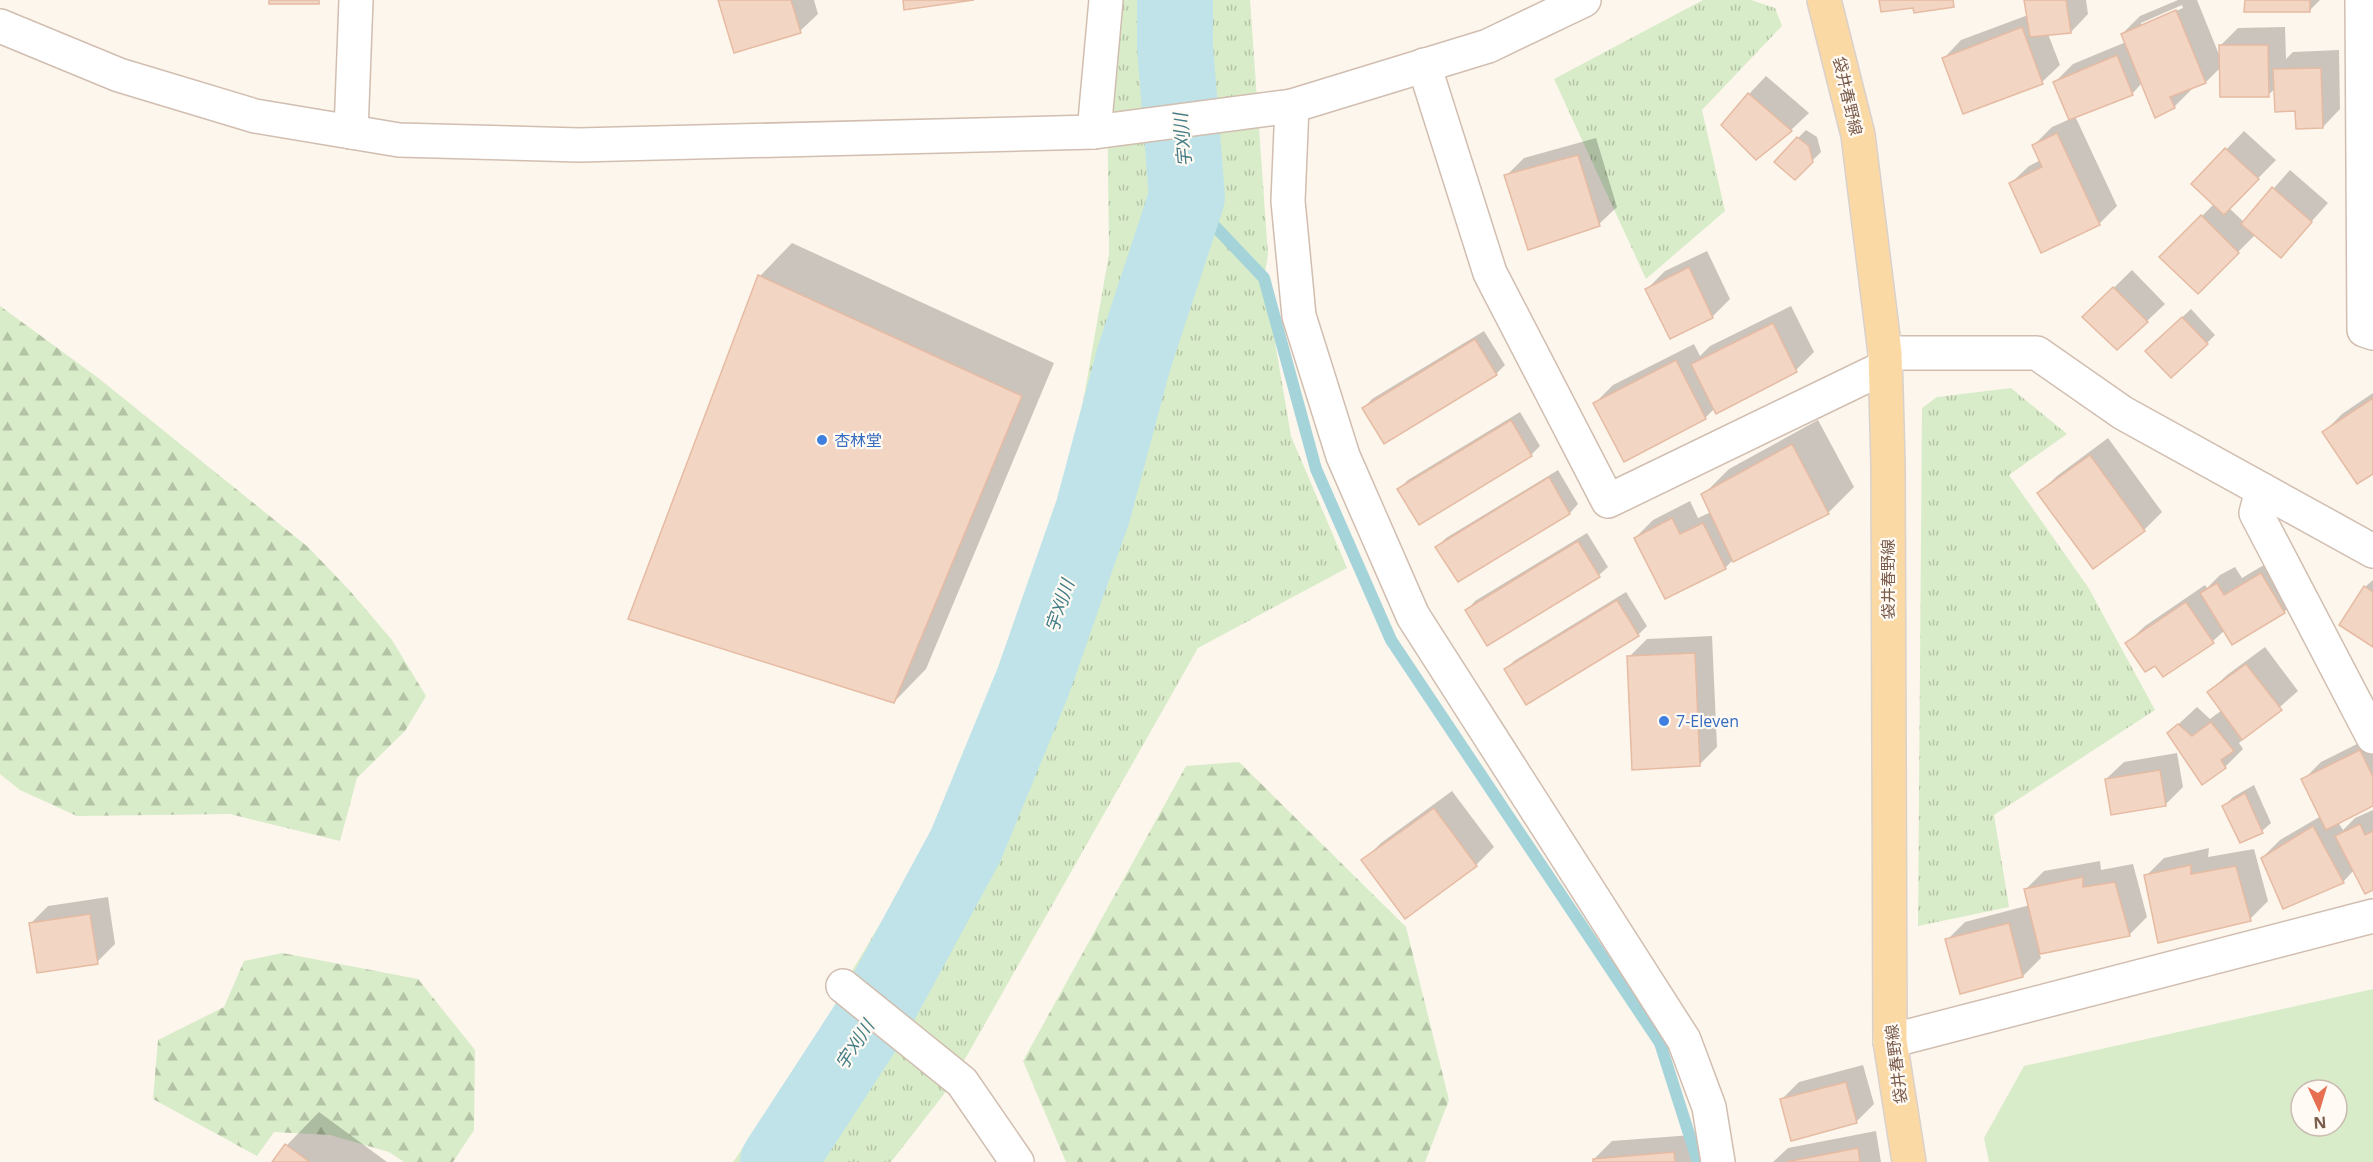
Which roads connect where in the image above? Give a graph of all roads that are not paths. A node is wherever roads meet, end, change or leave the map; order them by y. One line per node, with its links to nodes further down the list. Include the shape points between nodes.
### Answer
1 (357, 0): 9 (street)
2 (1106, 0): 10 (street)
3 (1584, 0): 7 (street, via 1488,46)
4 (1824, 0): 12 (main road, 袋井春野線, via 1858,135)
5 (2362, 0): 11 (street, via 2364,330)
6 (0, 26): 9 (street, via 119,75 255,116)
7 (1424, 65): 8 (street); 12 (street, via 1490,273 1608,501)
8 (1293, 106): 10 (street); 20 (street, via 1288,201 1299,316 1343,456 1413,616 1684,1040 1709,1107)
9 (351, 132): 10 (street, via 399,140 579,144)
10 (1094, 132)
11 (2373, 333)
12 (1885, 360): 13 (street, via 2037,353 2123,413); 18 (main road, 袋井春野線)
13 (2262, 490): 14 (street); 15 (street, via 2256,513)
14 (2373, 551)
15 (2373, 737)
16 (2373, 916): 18 (street)
17 (843, 986): 19 (street, via 962,1082)
18 (1890, 1041): 21 (main road, 袋井春野線)
19 (1017, 1162)
20 (1718, 1162)
21 (1910, 1162)

